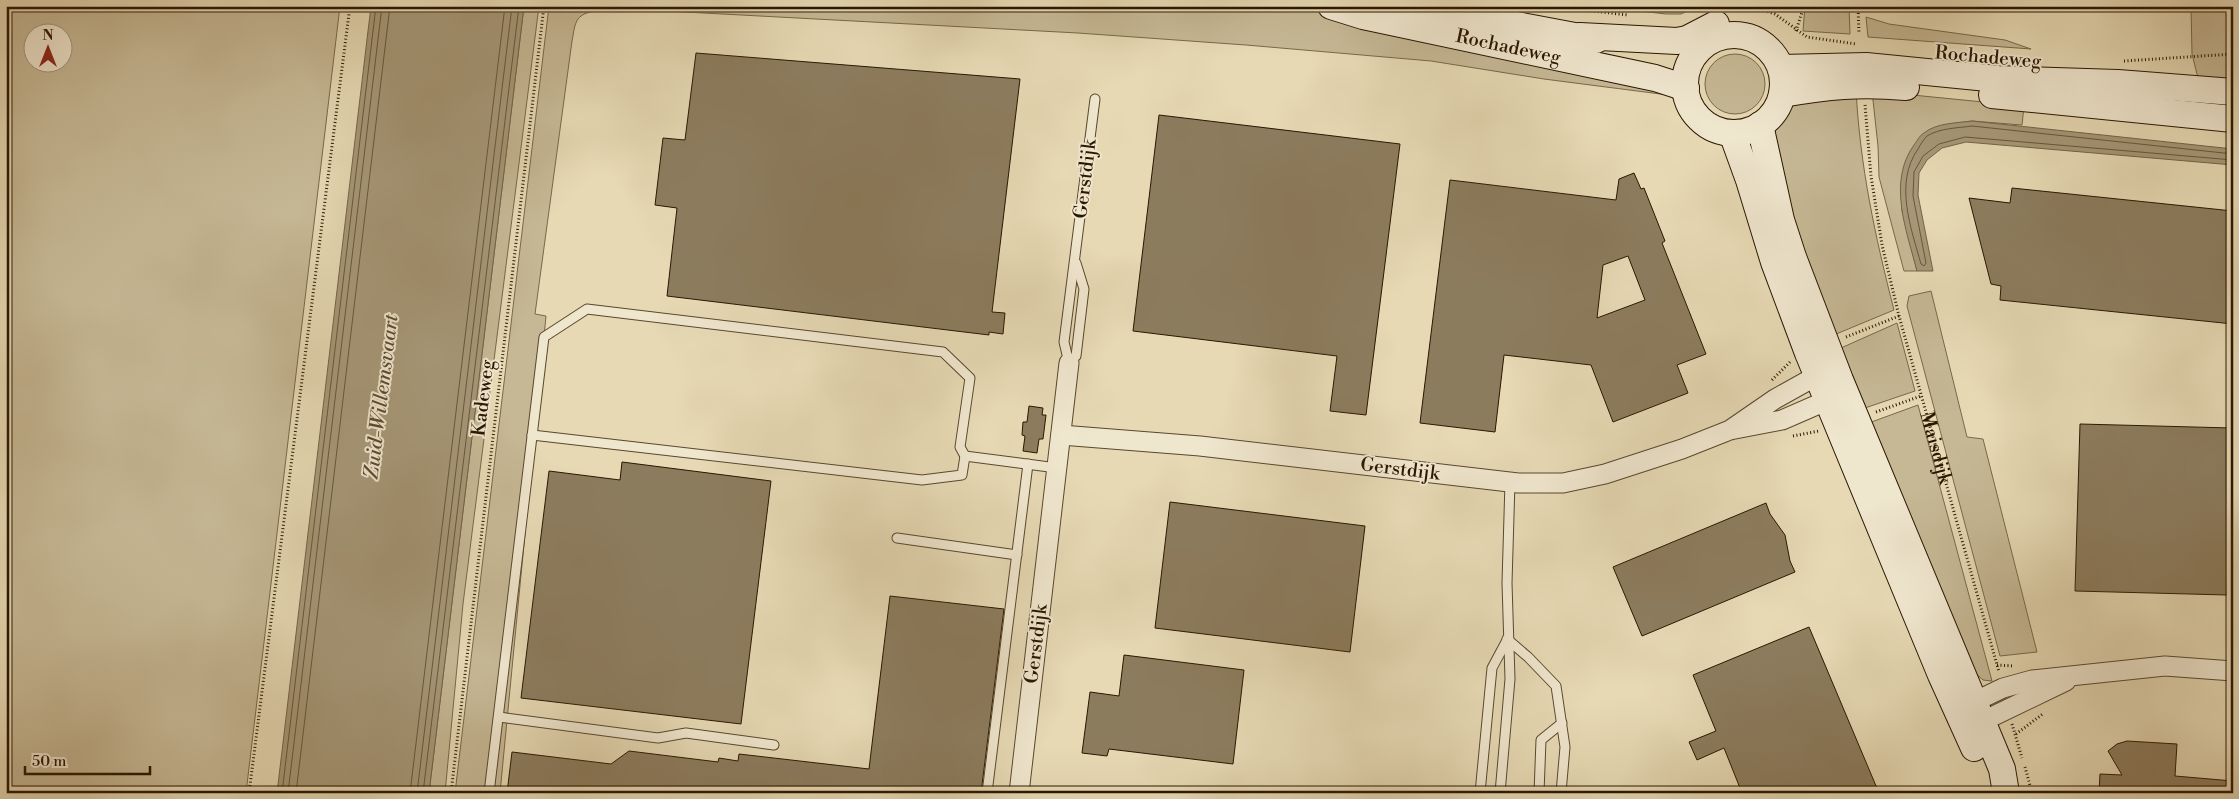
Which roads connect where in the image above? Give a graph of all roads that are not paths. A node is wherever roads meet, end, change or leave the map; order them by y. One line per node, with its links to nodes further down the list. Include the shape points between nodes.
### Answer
1 (1331, 6): 7 (main road, Rochadeweg, via 1363,16 1655,78)
2 (1415, 6): 3 (main road, Rochadeweg)
3 (1580, 36): 4 (main road, via 1677,41 1716,25 1738,21 1764,28 1793,52 1803,56); 5 (main road, Rochadeweg)
4 (1865, 55): 6 (main road, Rochadeweg); 8 (main road, Rochadeweg, via 1998,79 2118,83)
5 (1692, 59): 6 (main road, via 1713,40 1739,35 1765,46); 7 (main road)
6 (1781, 68): 9 (main road)
7 (1686, 88): 13 (main road, via 1691,107 1700,119 1715,129)
8 (2233, 92)
9 (1782, 94): 11 (main road, Rochadeweg, via 1830,86 1874,85); 12 (main road, via 1778,106)
10 (1095, 99): 14 (lane, Gerstdijk)
11 (2233, 119)
12 (1760, 125): 13 (main road); 16 (main road, via 1781,220)
13 (1732, 133): 16 (main road, via 1774,262)
14 (1075, 259): 15 (lane, Gerstdijk, via 1084,290); 15 (lane, Gerstdijk, via 1064,342)
15 (1072, 360): 19 (street, Gerstdijk)
16 (1828, 385): 17 (street, Gerstdijk, via 1775,399); 17 (street, Gerstdijk, via 1782,420); 29 (main road)
17 (1730, 430): 23 (street, Gerstdijk, via 1605,474 1563,482)
18 (532, 435): 20 (lane, via 922,480 962,475); 20 (lane, via 544,337 588,309 943,352 970,378 960,447); 30 (lane)
19 (1061, 435): 22 (street, Gerstdijk); 23 (street, Gerstdijk, via 1200,446)
20 (965, 456): 21 (lane)
21 (1028, 464): 22 (lane); 25 (lane)
22 (1057, 468): 35 (street, Gerstdijk)
23 (1510, 482): 26 (lane)
24 (897, 538): 25 (lane)
25 (1017, 555): 34 (lane)
26 (1507, 639): 31 (lane, via 1556,686); 36 (lane, via 1492,668); 37 (lane, via 1510,679)
27 (2233, 670): 28 (street, via 2165,666)
28 (2074, 677): 29 (street, via 2008,710); 29 (street, via 2032,680 2003,688)
29 (1972, 715): 40 (main road); 41 (main road, via 2002,769)
30 (498, 717): 32 (lane, via 658,738 686,733); 33 (lane)
31 (1562, 723): 38 (lane, via 1541,740); 39 (lane, via 1565,747)
32 (774, 745)
33 (490, 793)
34 (987, 793)
35 (1018, 793)
36 (1480, 793)
37 (1500, 793)
38 (1539, 793)
39 (1561, 793)
40 (1996, 793)
41 (2006, 793)

